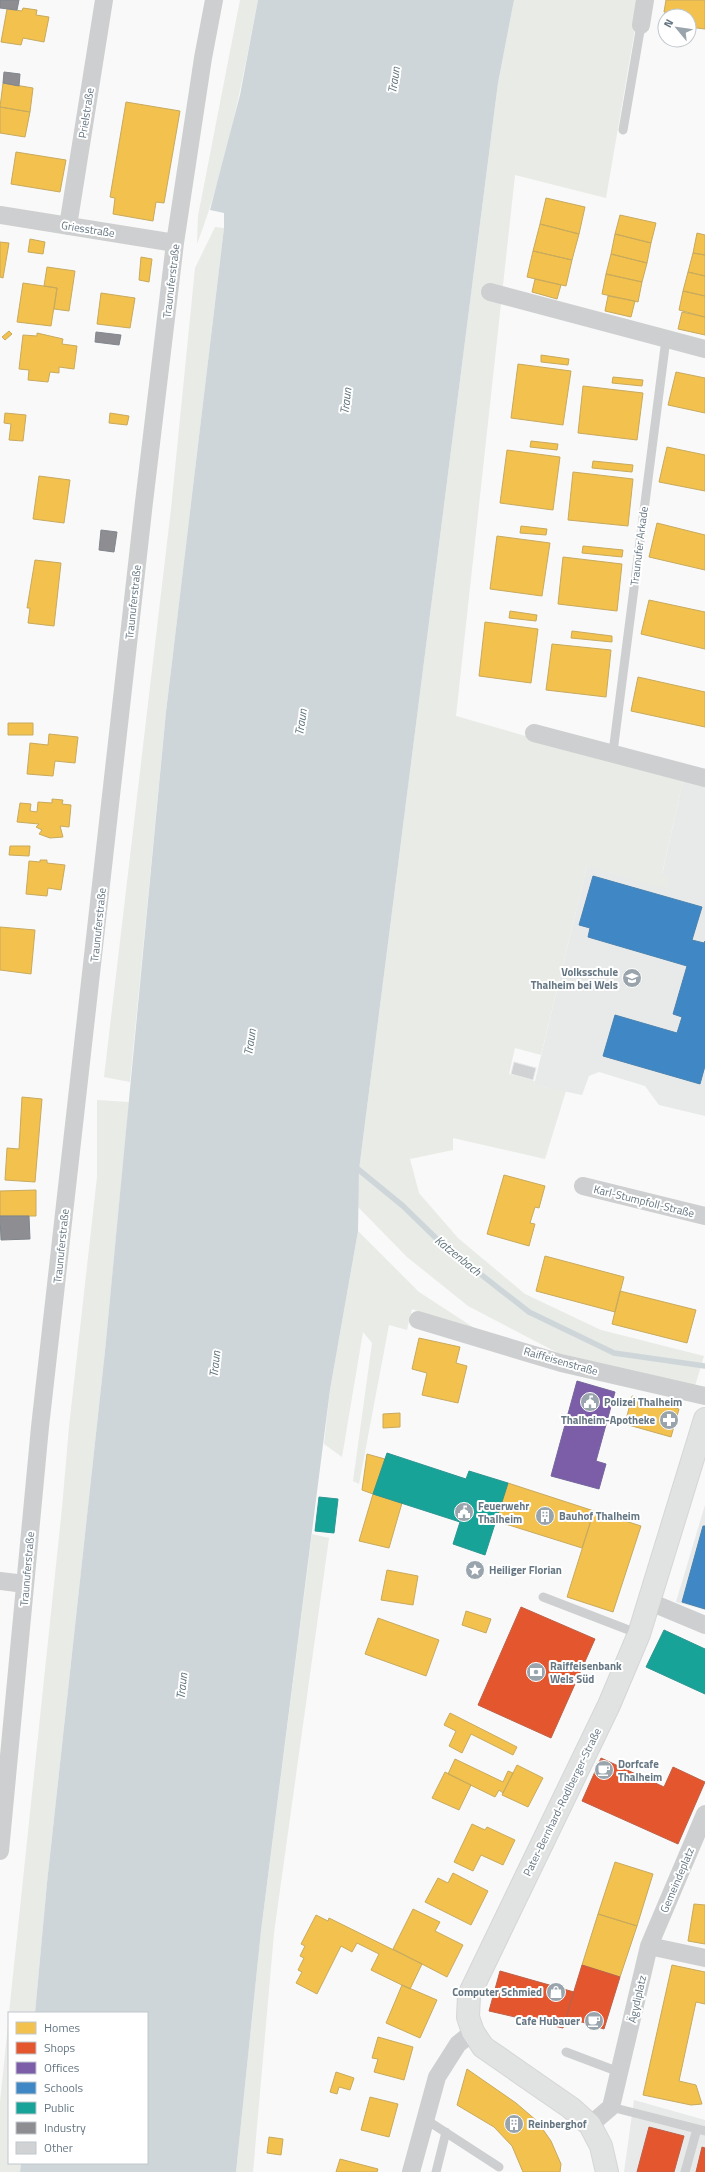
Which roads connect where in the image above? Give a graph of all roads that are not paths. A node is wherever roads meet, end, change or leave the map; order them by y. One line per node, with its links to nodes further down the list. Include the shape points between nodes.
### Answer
1 (104, 0): 7 (street, Prielstraße)
2 (214, 0): 8 (street, Traunuferstraße)
3 (645, 0): 4 (street)
4 (641, 25): 5 (lane)
5 (623, 130)
6 (0, 215): 7 (street, Griesstraße)
7 (68, 226): 8 (street, Griesstraße)
8 (175, 243): 21 (street, Traunuferstraße, via 48,1364)
9 (490, 292): 10 (street)
10 (666, 339): 11 (street); 13 (lane, Traunufer Arkade)
11 (705, 348)
12 (534, 733): 13 (street)
13 (613, 752): 14 (street)
14 (705, 778)
15 (583, 1186): 16 (street, Karl-Stumpfoll-Straße)
16 (705, 1216)
17 (418, 1320): 18 (street, Raiffeisenstraße, via 561,1363)
18 (705, 1396)
19 (705, 1419): 23 (main road, Pater-Bernhard-Rodlberger-Straße)
20 (0, 1581): 21 (street)
21 (26, 1584): 27 (street, Traunuferstraße)
22 (543, 1597): 25 (lane)
23 (650, 1602): 24 (street); 25 (main road, Pater-Bernhard-Rodlberger-Straße)
24 (705, 1625)
25 (639, 1634): 30 (main road, Pater-Bernhard-Rodlberger-Straße, via 609,1705 469,1995 468,2017)
26 (705, 1814): 28 (street, Gemeindeplatz)
27 (0, 1851)
28 (649, 1946): 29 (street); 32 (street, Ägydiplatz)
29 (705, 1958)
30 (473, 2032): 34 (street, via 458,2044 437,2077); 35 (main road, via 483,2047 571,2108)
31 (566, 2052): 32 (lane)
32 (619, 2072): 33 (street, Ägydiplatz)
33 (611, 2107): 35 (street); 36 (lane)
34 (425, 2119): 37 (lane); 40 (street)
35 (590, 2125): 39 (main road, via 601,2146)
36 (701, 2130): 42 (lane)
37 (446, 2132): 38 (lane); 41 (lane)
38 (499, 2167)
39 (604, 2168)
40 (411, 2172)
41 (436, 2172)
42 (685, 2172)

